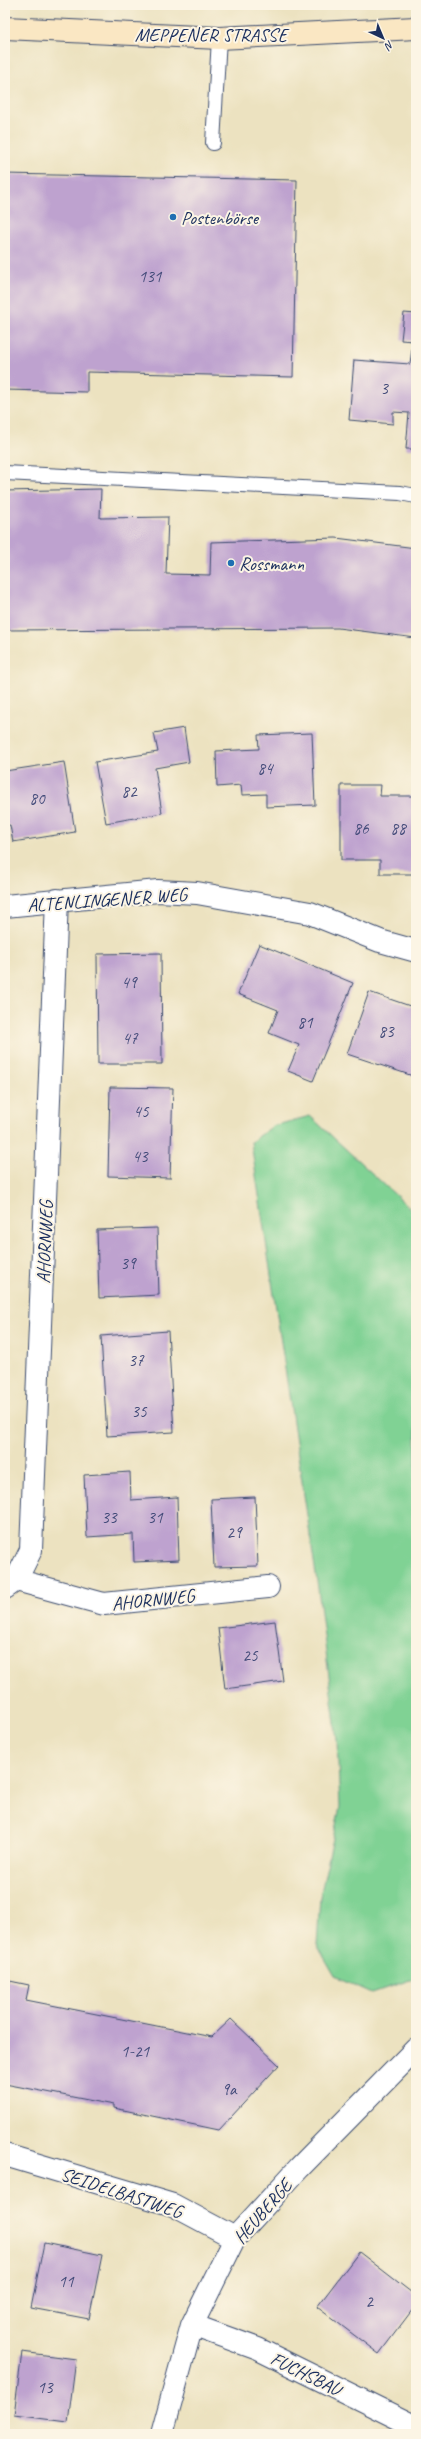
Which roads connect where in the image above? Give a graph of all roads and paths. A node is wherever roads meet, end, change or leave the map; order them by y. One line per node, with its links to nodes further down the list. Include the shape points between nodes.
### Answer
1 (5, 28): 3 (main road, MEPPENER STRASSE)
2 (416, 28): 3 (main road, MEPPENER STRASSE)
3 (219, 38): 4 (lane)
4 (213, 143)
5 (5, 473): 6 (lane, via 400,493)
6 (416, 496)
7 (57, 900): 8 (street, ALTENLINGENER WEG); 9 (street, ALTENLINGENER WEG, via 158,891 197,893 310,913 380,941); 10 (street, AHORNWEG, via 31,1550)
8 (5, 906)
9 (416, 951)
10 (10, 1584): 11 (street, AHORNWEG, via 104,1604)
11 (268, 1587)
12 (416, 2050): 14 (street, HEUBERGE, via 299,2168)
13 (5, 2156): 14 (street, SEIDELBASTWEG, via 173,2205)
14 (235, 2238): 15 (street, HEUBERGE)
15 (192, 2325): 16 (street, FUCHSBAU, via 258,2350); 17 (street, HEUBERGE)
16 (416, 2427)
17 (162, 2434)

